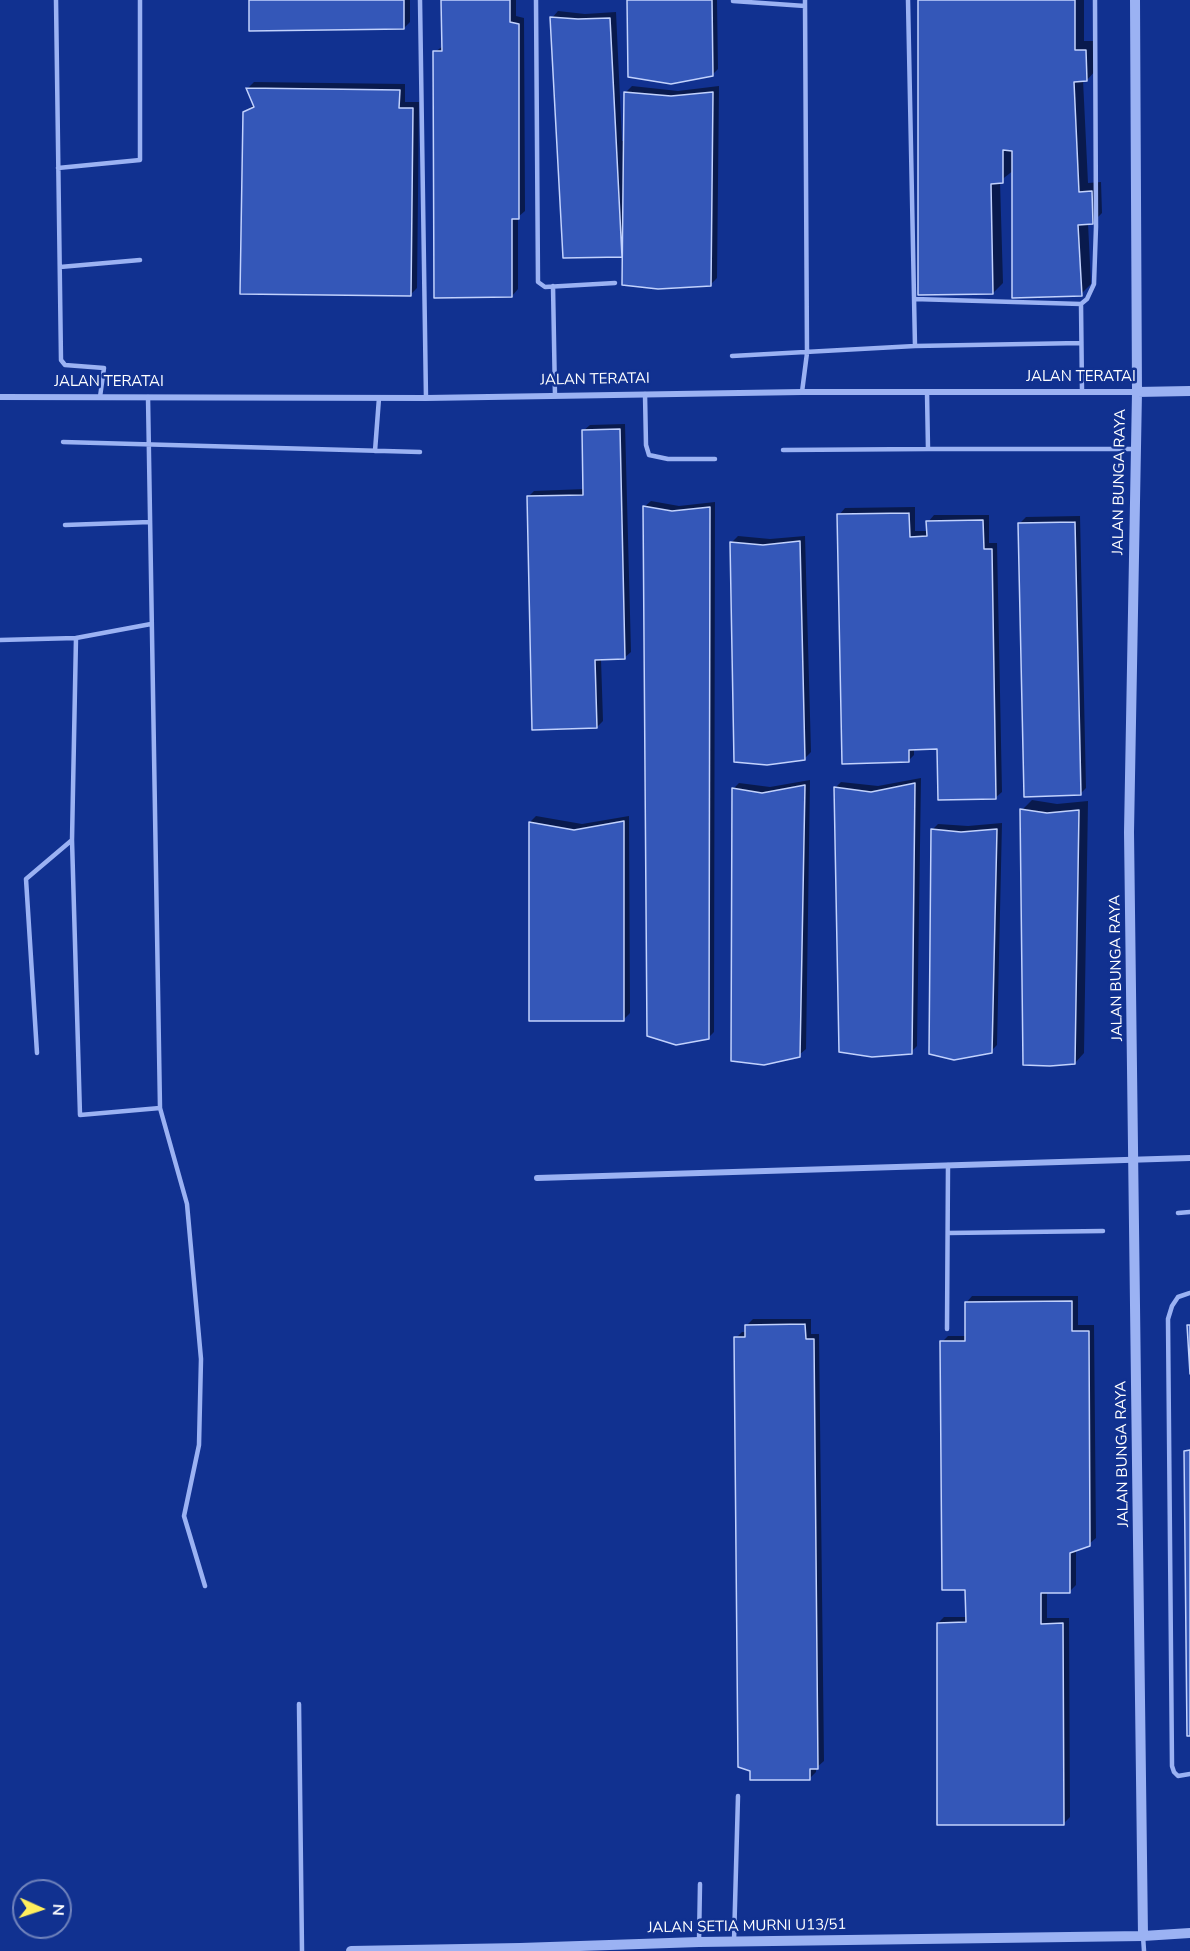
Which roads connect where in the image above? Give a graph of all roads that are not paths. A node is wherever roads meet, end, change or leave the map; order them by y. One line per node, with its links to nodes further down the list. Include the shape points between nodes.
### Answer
1 (56, 0): 10 (lane)
2 (140, 0): 10 (lane, via 140,160)
3 (420, 0): 32 (lane)
4 (536, 0): 14 (lane, via 538,280 542,285)
5 (908, 0): 15 (lane)
6 (1095, 0): 16 (lane, via 1094,284)
7 (1135, 0): 25 (street, JALAN BUNGA RAYA)
8 (733, 1): 9 (lane)
9 (805, 3): 19 (lane)
10 (58, 168): 12 (lane)
11 (140, 260): 12 (lane)
12 (60, 267): 29 (lane, via 61,360 65,365 104,368)
13 (615, 283): 14 (lane)
14 (553, 286): 27 (lane)
15 (914, 299): 16 (lane); 18 (lane)
16 (1081, 304): 17 (lane)
17 (1081, 343): 18 (lane); 21 (lane)
18 (915, 346): 19 (lane)
19 (807, 353): 20 (lane); 23 (lane)
20 (732, 356)
21 (1082, 391): 24 (street, JALAN TERATAI); 25 (street, JALAN TERATAI)
22 (1190, 391): 25 (street, JALAN TERATAI)
23 (802, 392): 24 (street, JALAN TERATAI); 26 (street, JALAN TERATAI)
24 (927, 392): 35 (lane)
25 (1137, 392): 36 (street, JALAN BUNGA RAYA)
26 (645, 394): 27 (street, JALAN TERATAI); 40 (lane, via 649,455)
27 (555, 396): 32 (street, JALAN TERATAI)
28 (0, 397): 29 (street, JALAN TERATAI)
29 (100, 397): 30 (street, JALAN TERATAI)
30 (148, 397): 31 (street, JALAN TERATAI); 34 (lane)
31 (379, 398): 32 (street, JALAN TERATAI); 38 (lane)
32 (426, 398)
33 (63, 442): 34 (lane)
34 (149, 445): 38 (lane); 41 (lane)
35 (928, 449): 36 (lane); 37 (lane)
36 (1136, 449): 50 (street, JALAN BUNGA RAYA, via 1130,832)
37 (783, 450)
38 (375, 451): 39 (lane)
39 (420, 452)
40 (715, 459)
41 (150, 522): 42 (lane); 43 (lane)
42 (65, 525)
43 (151, 624): 44 (lane); 48 (lane)
44 (76, 638): 45 (lane); 46 (lane)
45 (0, 640)
46 (72, 840): 47 (lane, via 26,879); 48 (lane, via 80,1115)
47 (37, 1053)
48 (160, 1108): 59 (lane, via 187,1204 201,1359 198,1445 184,1516)
49 (1190, 1158): 50 (street)
50 (1135, 1159): 51 (street); 65 (street, JALAN BUNGA RAYA)
51 (948, 1165): 52 (street); 56 (lane)
52 (537, 1178)
53 (1190, 1212): 54 (lane)
54 (1178, 1213)
55 (1103, 1231): 56 (lane)
56 (948, 1233): 58 (lane)
57 (1190, 1293): 61 (lane, via 1178,1298 1168,1319 1172,1766 1178,1776)
58 (947, 1329)
59 (205, 1586)
60 (299, 1704): 69 (lane)
61 (1190, 1774)
62 (738, 1796): 66 (lane)
63 (700, 1884): 67 (lane)
64 (1190, 1933): 65 (street, JALAN SETIA MURNI U13/51)
65 (1143, 1936): 66 (street, JALAN SETIA MURNI U13/51); 71 (lane)
66 (734, 1941): 67 (street, JALAN SETIA MURNI U13/51)
67 (699, 1942): 68 (street, JALAN SETIA MURNI U13/51)
68 (520, 1950): 70 (street, JALAN SETIA MURNI U13/51)
69 (302, 1951)
70 (351, 1951)
71 (1144, 1951)

